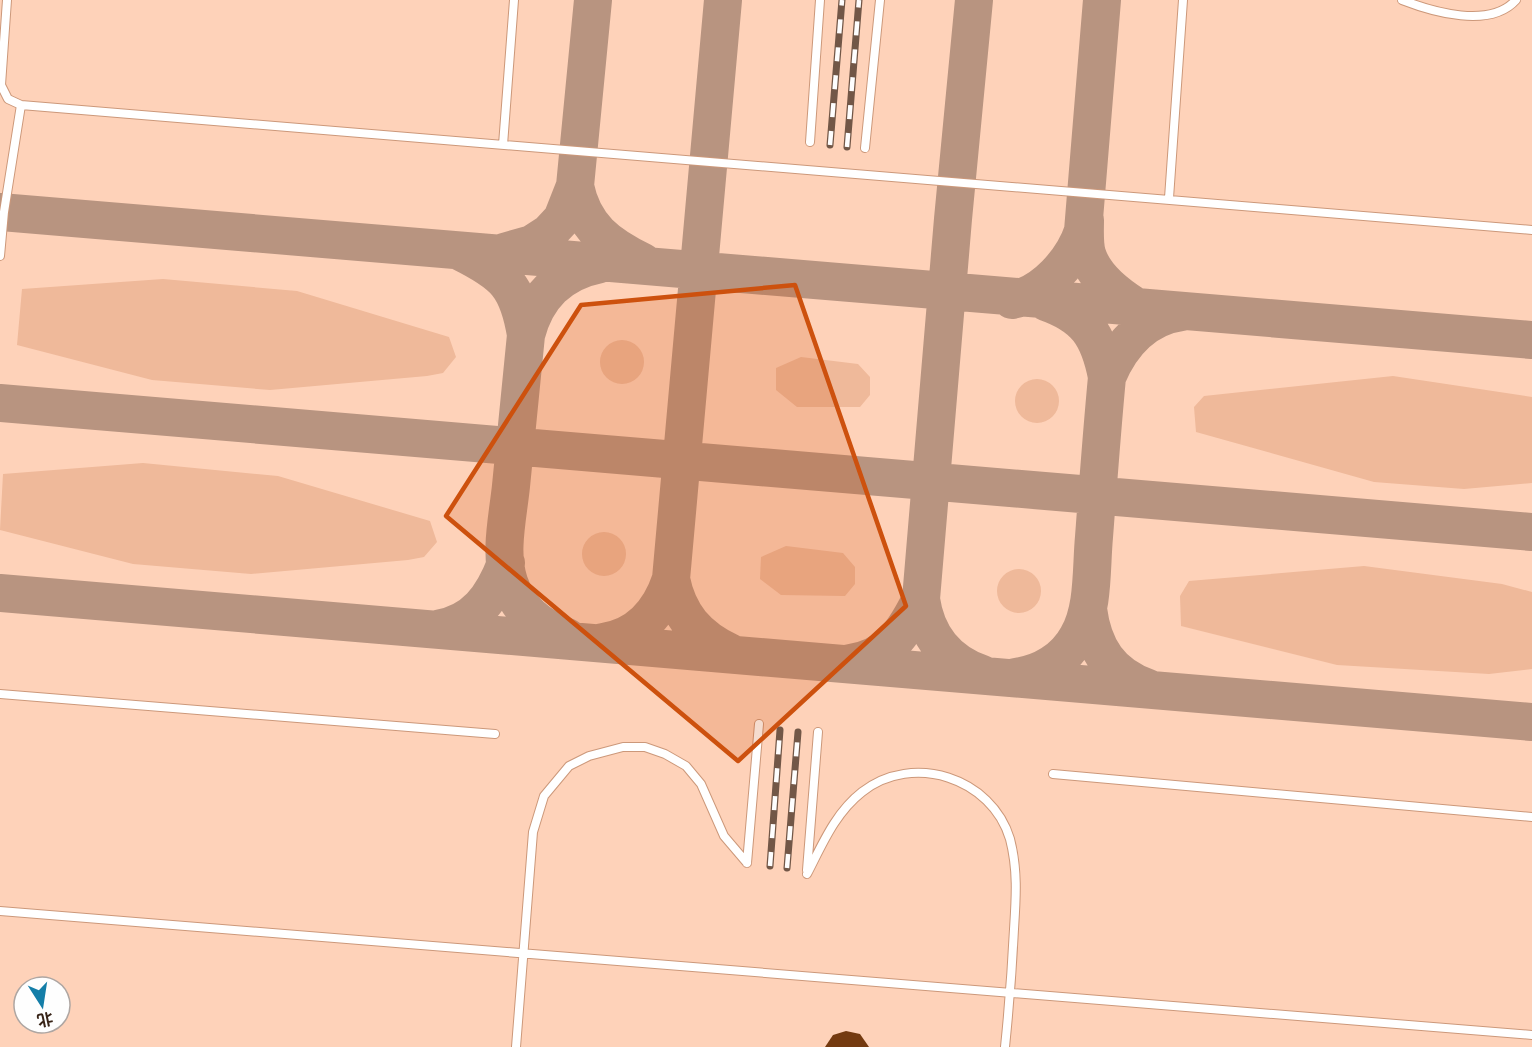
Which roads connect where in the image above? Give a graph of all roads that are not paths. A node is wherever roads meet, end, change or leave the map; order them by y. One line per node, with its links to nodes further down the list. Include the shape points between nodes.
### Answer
1 (7, 0): 8 (lane, via 1,85 8,99)
2 (514, 0): 10 (lane)
3 (820, 0): 9 (lane)
4 (880, 0): 11 (lane)
5 (1183, 0): 12 (lane)
6 (1402, 0): 7 (lane, via 1429,10 1478,15 1498,12)
7 (1516, 0)
8 (21, 105): 10 (lane); 14 (lane)
9 (810, 142)
10 (503, 146): 12 (lane)
11 (865, 148)
12 (1169, 198): 13 (lane)
13 (1532, 230)
14 (0, 256)
15 (0, 694): 18 (lane)
16 (759, 724): 22 (lane, via 747,863 724,836 701,784 686,766 665,753 645,747 623,747 589,756 556,778 536,814)
17 (818, 732): 23 (lane, via 807,874 831,827 863,792 884,780 905,774 952,777 980,792 1002,818 1014,858 1017,889)
18 (495, 734)
19 (1053, 774): 20 (lane)
20 (1532, 817)
21 (0, 911): 22 (lane)
22 (523, 955): 23 (lane); 25 (lane)
23 (1011, 993): 24 (lane); 26 (lane)
24 (1532, 1035)
25 (516, 1047)
26 (1005, 1047)

